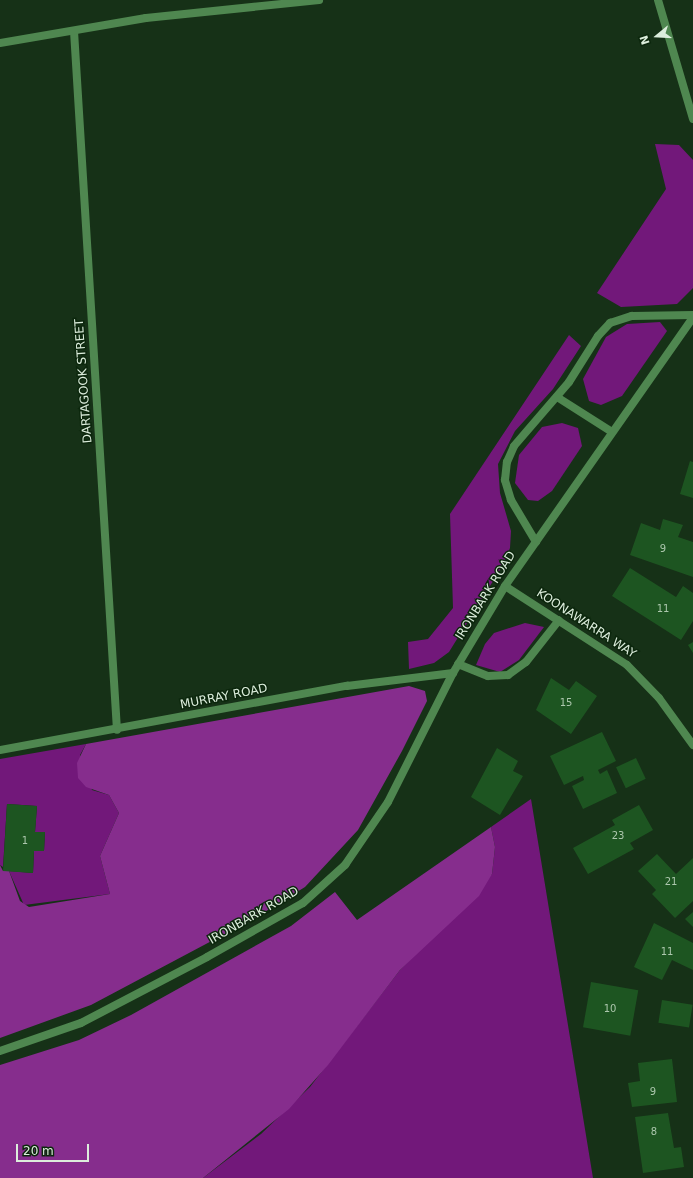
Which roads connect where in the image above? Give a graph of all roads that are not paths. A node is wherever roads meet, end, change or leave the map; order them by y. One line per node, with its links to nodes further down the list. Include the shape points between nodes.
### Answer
1 (319, 0): 3 (street, via 154,18)
2 (658, 0): 5 (street)
3 (74, 31): 4 (street); 14 (street, DARTAGOOK STREET)
4 (0, 42)
5 (693, 119)
6 (693, 316): 7 (street, IRONBARK ROAD, via 632,316 610,323); 8 (street, IRONBARK ROAD)
7 (557, 397): 8 (street); 9 (street, IRONBARK ROAD, via 514,446 505,471 511,500)
8 (612, 432): 9 (street, IRONBARK ROAD)
9 (536, 542): 10 (street, IRONBARK ROAD)
10 (505, 586): 11 (street, KOONAWARRA WAY); 12 (street, IRONBARK ROAD)
11 (559, 620): 12 (street, via 526,662 508,675 488,676); 15 (street, KOONAWARRA WAY, via 636,673)
12 (458, 664): 13 (street, IRONBARK ROAD)
13 (453, 673): 14 (street, MURRAY ROAD, via 347,686); 17 (street, IRONBARK ROAD, via 378,820 357,852 318,891 276,920 101,1013)
14 (117, 730): 16 (street, MURRAY ROAD)
15 (693, 745)
16 (0, 750)
17 (0, 1051)

